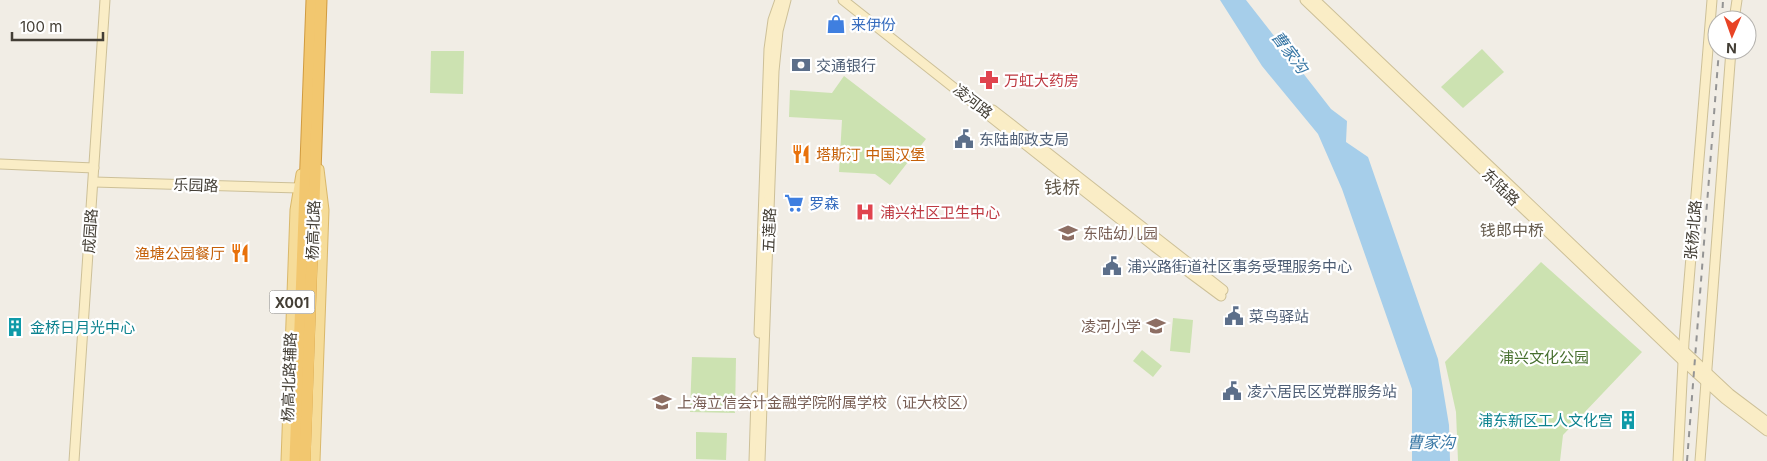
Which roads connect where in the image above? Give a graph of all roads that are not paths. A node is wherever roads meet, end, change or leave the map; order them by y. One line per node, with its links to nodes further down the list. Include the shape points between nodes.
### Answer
1 (105, 0): 14 (street, 成园路)
2 (312, 0): 12 (highway, 杨高北路 / X001)
3 (321, 0): 12 (highway, 杨高北路 / X001)
4 (780, 0): 27 (street, 五莲路, via 769,49)
5 (786, 0): 28 (street, 五莲路, via 778,31 774,71)
6 (843, 0): 7 (street, 凌河路, via 1156,247 1222,293)
7 (852, 0)
8 (1304, 0): 18 (street, 东陆路)
9 (1315, 0): 18 (street, 东陆路)
10 (1712, 0): 18 (street, 张杨北路)
11 (1730, 60): 19 (street, 张杨北路)
12 (312, 144): 16 (main road, 杨高北路辅路 / X001); 17 (highway, 杨高北路 / X001); 26 (main road, 杨高北路辅路 / X001, via 324,210)
13 (0, 164): 14 (street)
14 (94, 168): 15 (street, 成园路)
15 (94, 182): 16 (street, 乐园路); 22 (street, 成园路)
16 (299, 188): 23 (main road, 杨高北路辅路 / X001, via 295,210)
17 (308, 236): 24 (highway, 杨高北路 / X001); 25 (highway, 杨高北路 / X001)
18 (1683, 356): 19 (street, 东陆路); 29 (street, 张杨北路)
19 (1705, 376): 20 (street, 东陆路); 21 (street, 东陆路, via 1740,411); 30 (street, 张杨北路)
20 (1767, 422)
21 (1767, 431)
22 (74, 461)
23 (286, 461)
24 (295, 461)
25 (305, 461)
26 (315, 461)
27 (754, 461)
28 (760, 461)
29 (1678, 461)
30 (1700, 461)

